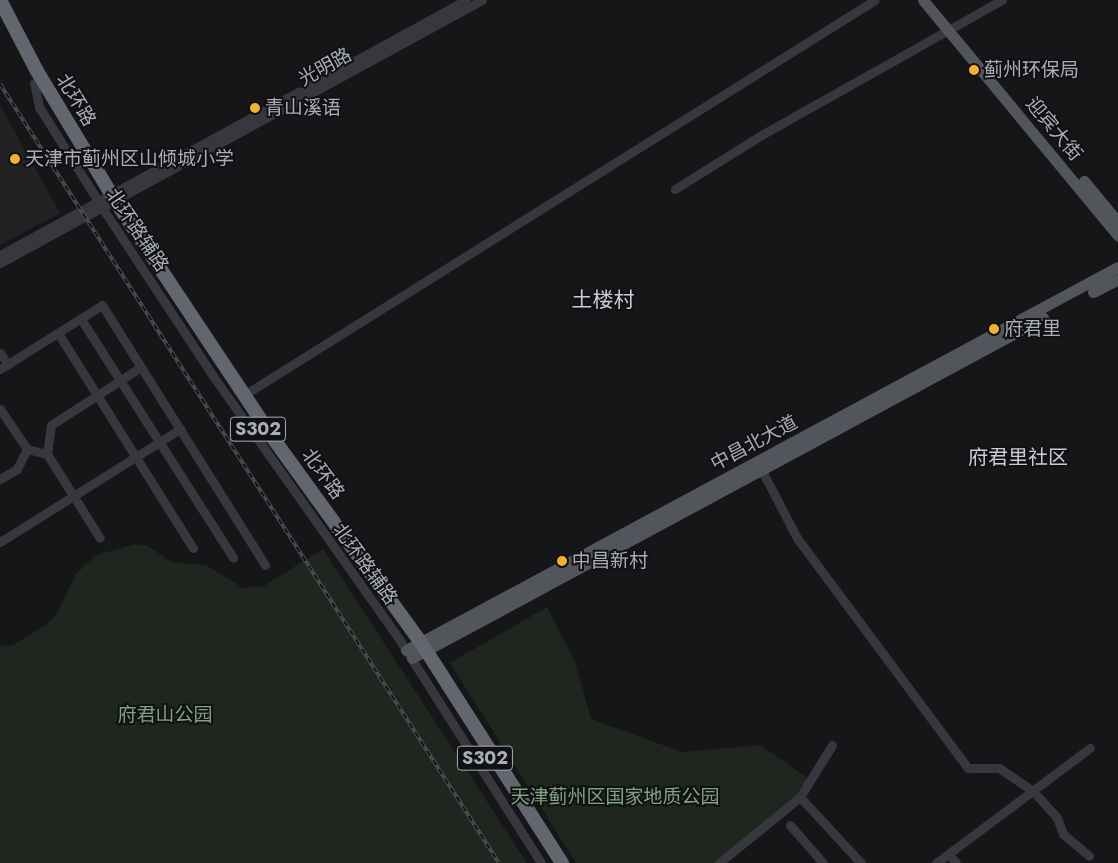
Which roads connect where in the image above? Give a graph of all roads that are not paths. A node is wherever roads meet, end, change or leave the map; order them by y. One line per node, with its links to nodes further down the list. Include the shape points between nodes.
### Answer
1 (0, 0): 11 (highway, 北环路 / S302)
2 (466, 0): 11 (street, 光明路)
3 (482, 0): 11 (street, 光明路)
4 (874, 0): 25 (street)
5 (923, 0): 9 (main road, 迎宾大街)
6 (932, 0): 9 (main road, 迎宾大街)
7 (1002, 0): 9 (street)
8 (0, 18): 11 (highway, 北环路 / S302, via 34,83)
9 (952, 30): 10 (street, via 763,134); 12 (main road, 迎宾大街); 13 (main road, 迎宾大街)
10 (675, 188)
11 (107, 202): 14 (street, 光明路); 15 (street, 光明路); 25 (highway, 北环路 / S302); 40 (highway, 北环路 / S302, via 264,438)
12 (1118, 222)
13 (1118, 236)
14 (0, 255)
15 (0, 264)
16 (1118, 266): 32 (main road, 中昌北大道)
17 (1118, 279): 32 (main road, 中昌北大道)
18 (81, 319): 19 (street); 22 (street, via 102,305); 23 (street)
19 (58, 333): 21 (street); 24 (street)
20 (0, 353): 21 (street)
21 (4, 367)
22 (141, 368): 23 (street); 27 (street)
23 (120, 381): 24 (street); 28 (street)
24 (97, 395): 30 (street, via 51,425); 31 (street)
25 (244, 395): 40 (highway, 北环路 / S302)
26 (0, 409): 29 (street)
27 (180, 429): 28 (street); 39 (street)
28 (159, 442): 31 (street); 38 (street)
29 (27, 449): 30 (street); 33 (street, via 17,468)
30 (48, 454): 34 (street)
31 (136, 457): 34 (street); 37 (street)
32 (759, 465): 40 (main road, 中昌北大道); 43 (street, via 797,538 968,768 999,768)
33 (0, 479)
34 (74, 496): 35 (street); 36 (street)
35 (100, 538)
36 (0, 542)
37 (193, 548)
38 (233, 558)
39 (265, 565)
40 (416, 650): 48 (street); 49 (highway, 北环路 / S302); 50 (highway, 北环路 / S302)
41 (832, 745): 44 (street)
42 (1090, 748): 43 (street)
43 (1033, 790): 46 (street); 47 (street, via 1057,818 1063,834)
44 (800, 797): 51 (street); 53 (street)
45 (790, 825): 52 (street)
46 (949, 854): 54 (street); 55 (street)
47 (1089, 856)
48 (541, 863)
49 (552, 863)
50 (562, 863)
51 (719, 863)
52 (823, 863)
53 (861, 863)
54 (936, 863)
55 (956, 863)

